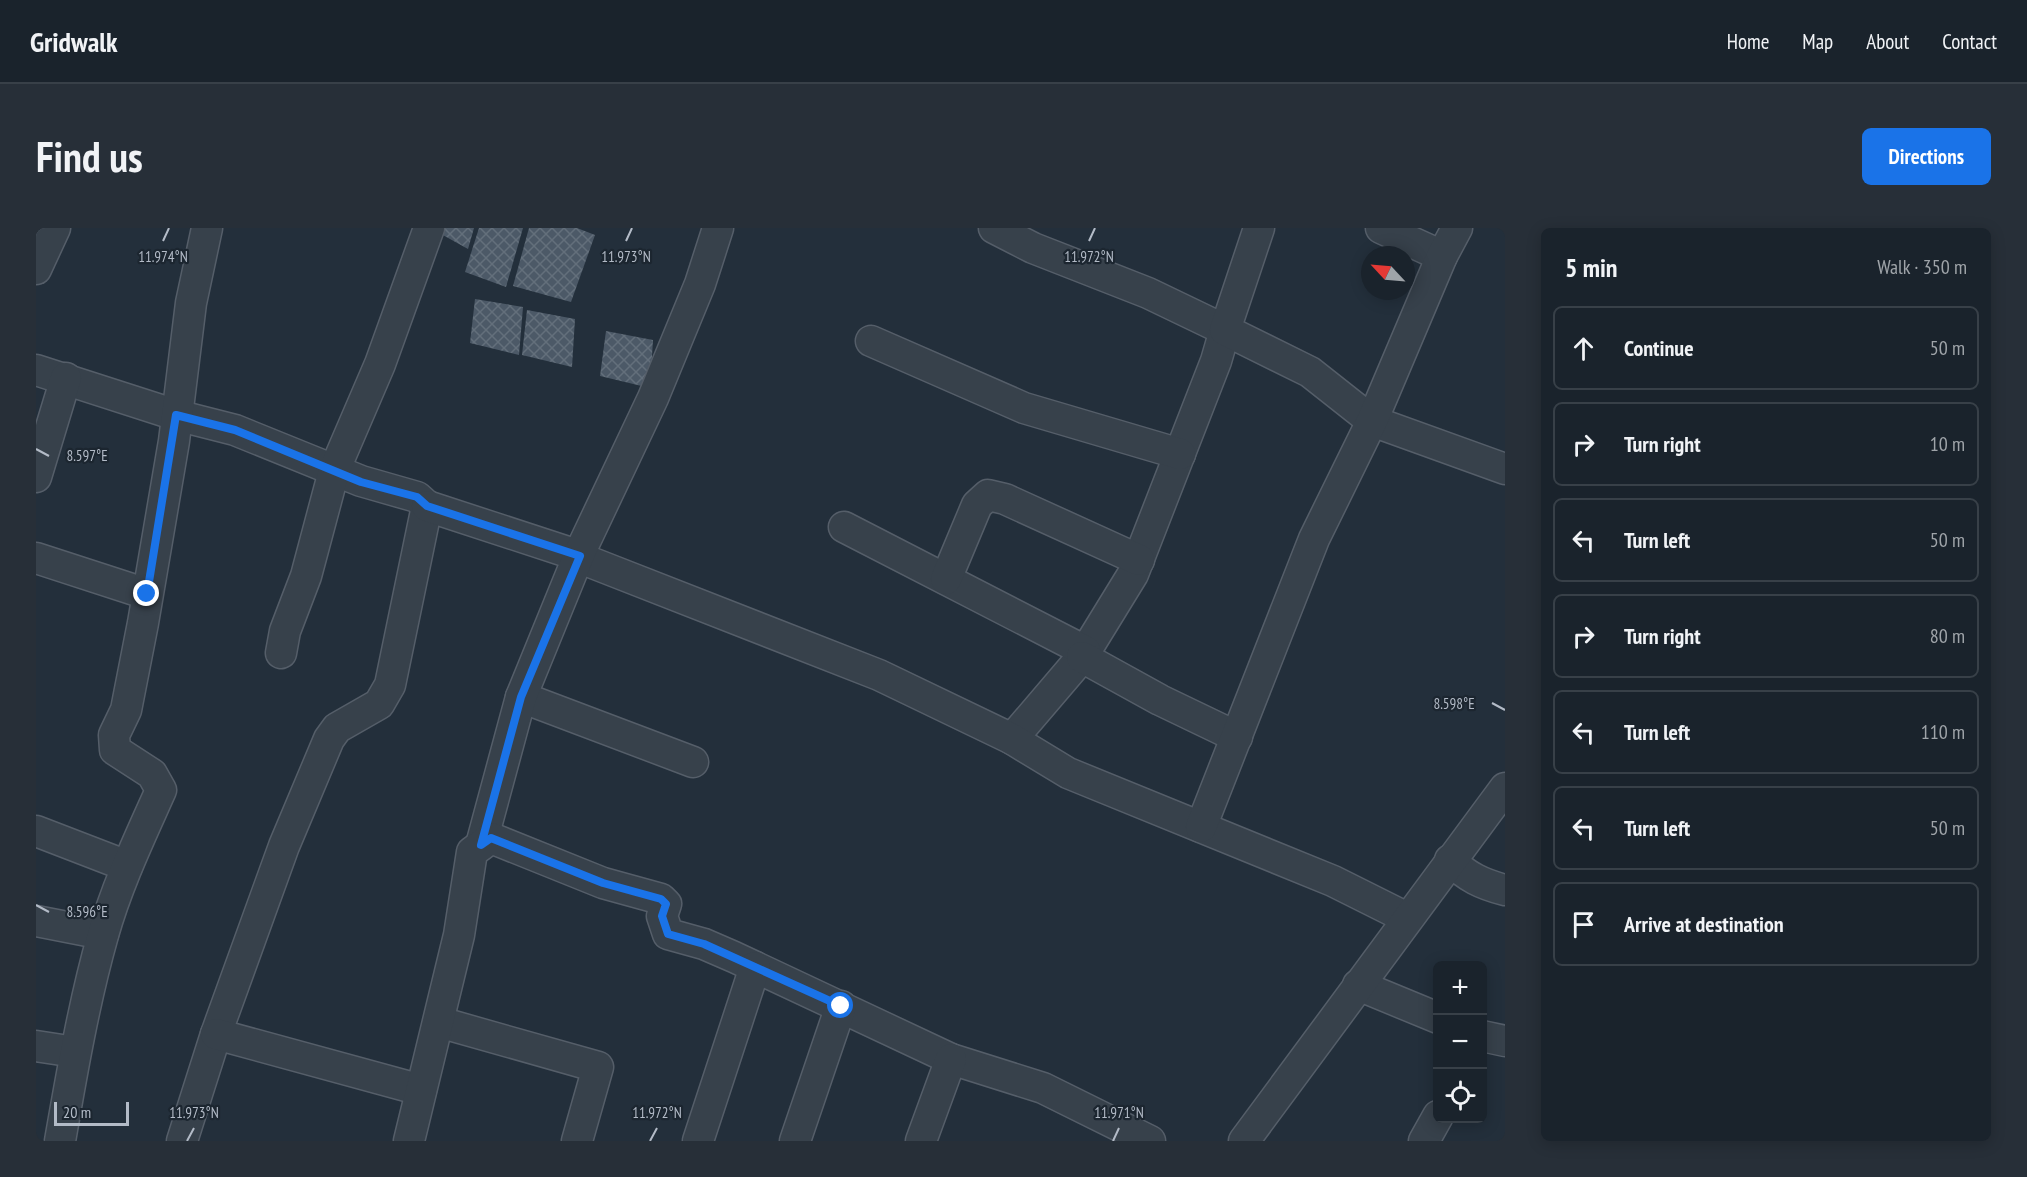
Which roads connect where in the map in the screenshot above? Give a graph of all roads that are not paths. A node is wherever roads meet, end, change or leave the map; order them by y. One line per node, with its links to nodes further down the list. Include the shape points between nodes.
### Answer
1 (55, 228): 11 (street)
2 (207, 228): 16 (street, via 191,303)
3 (429, 228): 20 (street, via 381,364)
4 (717, 228): 24 (street, via 700,284 653,398)
5 (994, 228): 9 (street)
6 (1259, 228): 12 (street)
7 (1381, 228): 10 (street)
8 (1457, 228): 10 (street)
9 (1037, 238): 12 (street)
10 (1442, 256): 17 (street)
11 (36, 268)
12 (1225, 330): 17 (street, via 1310,372); 18 (street)
13 (871, 341): 18 (street, via 1024,408)
14 (36, 370): 15 (street)
15 (66, 378): 16 (street); 21 (street)
16 (176, 415): 20 (street, via 235,430); 28 (street)
17 (1372, 421): 19 (street); 32 (street, via 1314,539)
18 (1180, 453): 26 (street)
19 (1505, 469)
20 (334, 471): 22 (street, via 417,497); 29 (street)
21 (36, 477)
22 (427, 506): 24 (street); 50 (street, via 390,685 379,704 337,728 329,739 284,846)
23 (844, 527): 27 (street)
24 (580, 556): 31 (street); 33 (street, via 879,675)
25 (36, 558): 28 (street)
26 (1139, 560): 27 (street, via 1005,499 988,495 977,505); 30 (street)
27 (946, 579): 30 (street)
28 (147, 594): 40 (street, via 126,710 114,735 115,750 152,774 161,790)
29 (281, 653)
30 (1083, 654): 32 (street, via 1160,700); 33 (street)
31 (521, 697): 34 (street); 38 (street)
32 (1237, 737): 36 (street)
33 (1012, 739): 36 (street, via 1068,773)
34 (693, 762)
35 (1505, 788): 39 (street)
36 (1201, 827): 42 (street, via 1333,881)
37 (36, 831): 40 (street)
38 (481, 845): 45 (street, via 491,838 603,883 661,899 666,904 662,916 668,934 704,944); 49 (street, via 472,852 459,935)
39 (1450, 860): 41 (street, via 1466,876); 42 (street)
40 (127, 866): 44 (street)
41 (1505, 890)
42 (1407, 918): 46 (street)
43 (36, 921): 44 (street)
44 (103, 934): 54 (street)
45 (755, 967): 47 (street); 62 (street)
46 (1358, 985): 48 (street); 66 (street)
47 (841, 1006): 55 (street); 63 (street)
48 (1433, 1016)
49 (439, 1022): 56 (street); 61 (street, via 598,1067)
50 (216, 1034): 56 (street); 59 (street)
51 (1487, 1037): 52 (street)
52 (1505, 1041)
53 (36, 1046): 54 (street)
54 (75, 1052): 58 (street)
55 (951, 1059): 64 (street); 65 (street, via 1043,1088)
56 (421, 1090): 60 (street)
57 (1433, 1123): 67 (street)
58 (60, 1141)
59 (182, 1141)
60 (409, 1141)
61 (577, 1141)
62 (698, 1141)
63 (795, 1141)
64 (921, 1141)
65 (1150, 1141)
66 (1244, 1141)
67 (1424, 1141)

